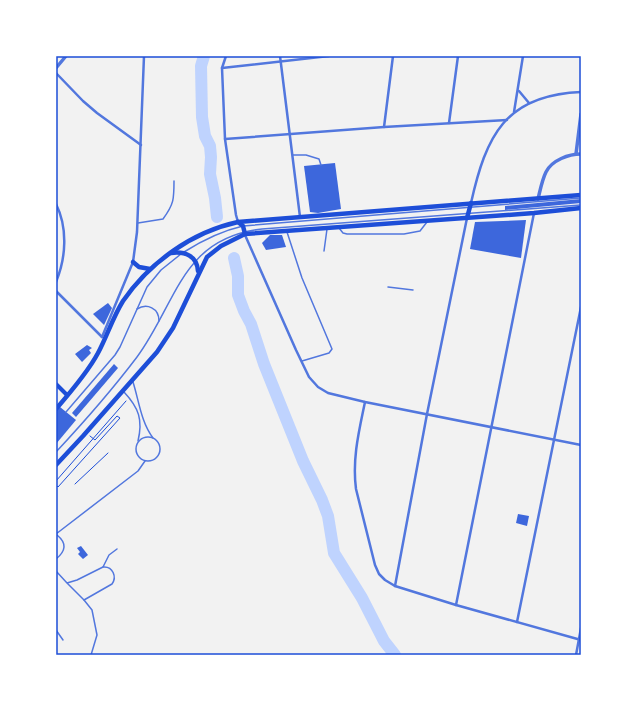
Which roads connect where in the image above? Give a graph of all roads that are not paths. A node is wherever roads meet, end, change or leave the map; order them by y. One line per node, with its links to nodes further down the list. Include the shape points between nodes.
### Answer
1 (66, 56): 10 (street)
2 (144, 56): 23 (street)
3 (226, 56): 11 (street)
4 (280, 56): 9 (street)
5 (328, 56): 9 (street)
6 (393, 56): 20 (street)
7 (458, 56): 19 (street)
8 (523, 56): 13 (street)
9 (281, 61): 11 (street); 21 (street)
10 (56, 68)
11 (222, 68): 22 (street)
12 (56, 73): 23 (street, via 88,105)
13 (519, 90): 15 (street); 16 (street)
14 (581, 92): 15 (street, via 560,93)
15 (529, 103): 16 (street)
16 (514, 112): 18 (street)
17 (581, 114): 24 (street)
18 (507, 120): 19 (street); 32 (street, via 486,150)
19 (449, 123): 20 (street)
20 (384, 127): 21 (street)
21 (289, 134): 22 (street); 26 (street)
22 (225, 139): 39 (street)
23 (141, 146): 40 (street)
24 (576, 154): 25 (street); 30 (street, via 562,158 546,171)
25 (581, 154)
26 (292, 155): 27 (lane, via 306,155 319,159); 37 (street)
27 (321, 165)
28 (174, 181): 40 (lane, via 174,198 163,219)
29 (581, 197): 30 (main road); 32 (lane)
30 (538, 199): 32 (main road)
31 (56, 204): 52 (street, via 64,242 63,261)
32 (470, 205): 36 (main road); 37 (main road, via 333,213); 43 (lane)
33 (581, 205): 36 (lane)
34 (581, 208): 35 (main road)
35 (534, 213): 36 (main road); 69 (street)
36 (468, 215): 38 (main road); 43 (lane); 68 (street)
37 (300, 218): 39 (main road)
38 (429, 220): 41 (main road); 41 (lane, via 420,231 404,234 346,234)
39 (238, 222): 43 (main road); 46 (main road, via 218,227)
40 (138, 223): 49 (street)
41 (338, 227): 42 (main road)
42 (327, 228): 44 (main road); 45 (lane)
43 (244, 230): 44 (main road); 47 (lane, via 228,229); 48 (lane, via 211,247); 51 (main road, via 207,257); 60 (street)
44 (286, 231): 60 (lane, via 302,278 332,348 329,353)
45 (324, 251)
46 (170, 253): 47 (main road); 50 (main road)
47 (182, 253): 48 (main road); 57 (lane, via 161,270 147,287)
48 (196, 261): 51 (main road); 58 (lane, via 176,288)
49 (133, 262): 50 (main road, via 138,267); 59 (street)
50 (150, 269): 59 (main road, via 124,301)
51 (198, 273): 61 (main road, via 173,328)
52 (56, 282)
53 (388, 287): 54 (lane)
54 (414, 290)
55 (56, 291): 59 (street)
56 (581, 307): 71 (street)
57 (137, 309): 58 (lane, via 145,306 154,308 159,316); 67 (lane, via 120,347)
58 (159, 322): 74 (lane, via 137,358)
59 (103, 338): 64 (main road, via 94,359)
60 (302, 361): 65 (street, via 309,377 318,387 328,393)
61 (133, 380): 63 (main road); 70 (lane, via 142,414)
62 (56, 384): 64 (main road)
63 (122, 391): 72 (lane, via 138,412 141,424); 76 (main road)
64 (67, 395): 66 (main road)
65 (364, 402): 68 (street); 83 (street, via 354,463 356,489 375,565 379,574)
66 (57, 405)
67 (66, 412)
68 (427, 414): 69 (street); 83 (street)
69 (491, 428): 71 (street); 85 (street)
70 (153, 438): 72 (lane, via 142,439); 75 (lane, via 159,443 159,455 153,460)
71 (555, 440): 73 (street); 86 (street)
72 (137, 444): 75 (lane, via 139,456)
73 (581, 445)
74 (56, 452)
75 (145, 461): 77 (lane, via 138,471)
76 (56, 465)
77 (56, 534): 79 (lane, via 62,539 64,546)
78 (117, 549): 80 (lane, via 109,555)
79 (56, 559)
80 (103, 567): 82 (lane); 84 (lane, via 110,568 115,576 112,584)
81 (56, 571): 82 (lane)
82 (67, 583): 84 (lane)
83 (395, 586): 85 (street)
84 (84, 600): 91 (lane, via 92,610 96,635)
85 (456, 605): 86 (street)
86 (517, 622): 89 (street)
87 (581, 628): 89 (street)
88 (56, 630): 90 (lane)
89 (580, 639): 92 (street)
90 (63, 640)
91 (91, 655)
92 (576, 655)

